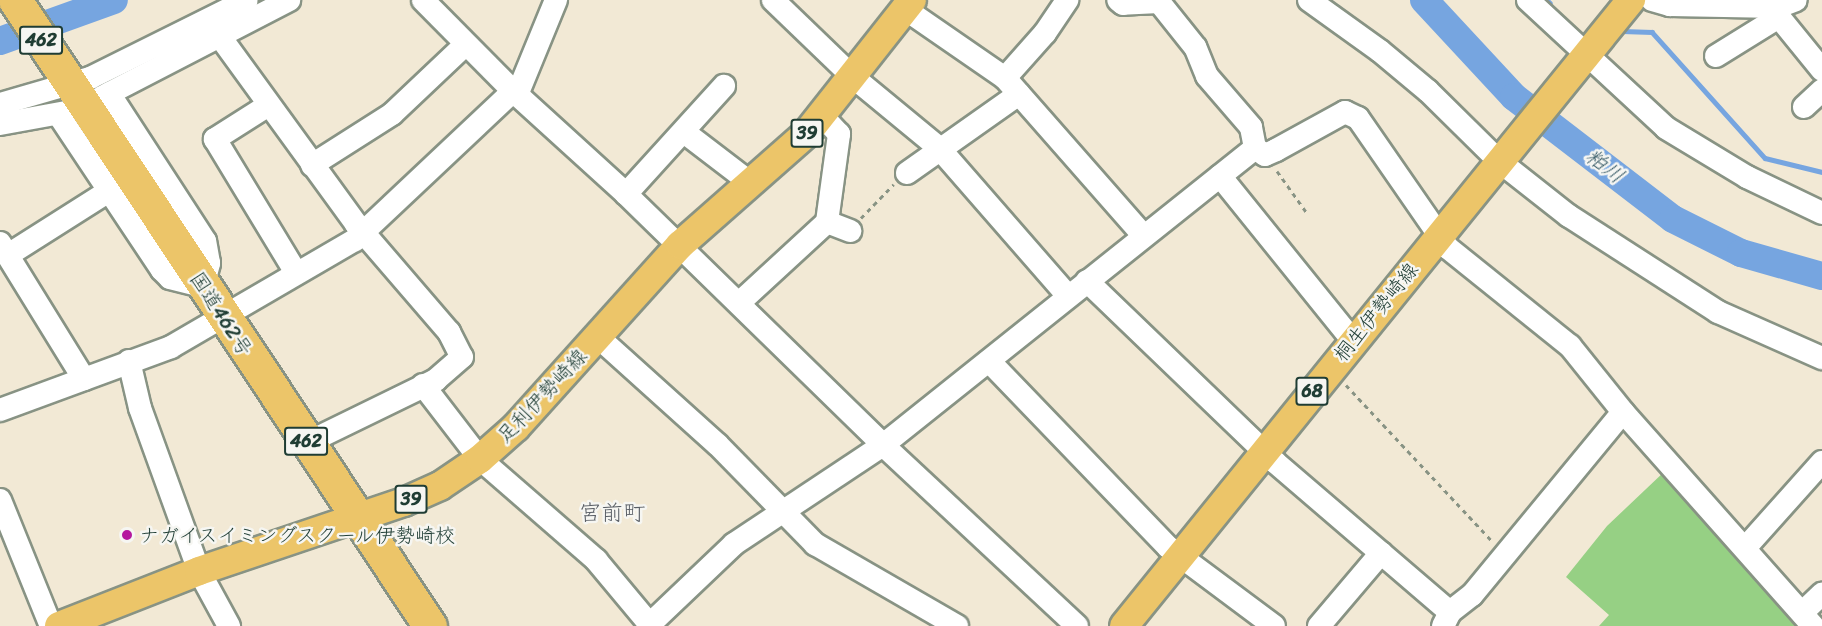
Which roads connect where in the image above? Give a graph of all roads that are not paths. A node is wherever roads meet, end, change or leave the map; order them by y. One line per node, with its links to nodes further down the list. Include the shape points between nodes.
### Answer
1 (15, 0): 25 (highway, 国道462号 / 462)
2 (247, 0): 25 (street)
3 (289, 0): 15 (street)
4 (423, 0): 16 (street)
5 (556, 0): 24 (street)
6 (773, 0): 20 (street)
7 (1067, 0): 22 (street)
8 (1118, 0): 33 (street, via 1123,4 1159,2 1195,47 1207,76 1251,127)
9 (1309, 0): 34 (street, via 1412,78)
10 (1528, 0): 17 (street)
11 (1631, 0): 17 (main road, 桐生伊勢崎線 / 68)
12 (1652, 0): 14 (street, via 1670,5)
13 (908, 4): 20 (main road, 足利伊勢崎線 / 39); 22 (street)
14 (1785, 8): 18 (street); 19 (street)
15 (221, 38): 27 (street); 51 (street, via 181,54 105,95 209,252)
16 (465, 45): 24 (street); 35 (street, via 392,114)
17 (1586, 56): 34 (main road, 桐生伊勢崎線 / 68); 41 (street, via 1683,140)
18 (1716, 56)
19 (1822, 70)
20 (853, 76): 29 (main road, 足利伊勢崎線 / 39); 32 (street)
21 (724, 86): 31 (street)
22 (1012, 86): 32 (street); 45 (street)
23 (1822, 90): 28 (street)
24 (515, 93): 40 (street); 44 (street)
25 (65, 97): 26 (street); 30 (street); 39 (street); 51 (highway, 国道462号 / 462)
26 (0, 104)
27 (267, 106): 35 (street); 49 (street, via 215,139)
28 (1804, 107)
29 (822, 116): 38 (main road, 足利伊勢崎線 / 39); 42 (street, via 839,134)
30 (0, 124)
31 (684, 132): 38 (street); 40 (street)
32 (939, 148): 36 (street); 52 (street)
33 (1256, 152): 37 (street); 46 (street, via 1345,112 1352,113)
34 (1501, 159): 46 (main road, 桐生伊勢崎線 / 68); 57 (street, via 1569,216 1667,281 1719,312)
35 (312, 165): 44 (street)
36 (907, 173)
37 (1220, 176): 45 (street); 56 (street)
38 (752, 184): 47 (main road, 足利伊勢崎線 / 39)
39 (109, 191): 48 (street); 51 (street, via 162,270 170,278)
40 (626, 194): 47 (street)
41 (1821, 212)
42 (827, 222): 43 (street); 53 (street)
43 (850, 231)
44 (364, 234): 49 (street); 61 (street, via 435,314 460,349 459,363)
45 (1144, 236): 50 (street)
46 (1438, 236): 56 (main road, 桐生伊勢崎線 / 68); 63 (street, via 1570,346)
47 (680, 245): 53 (street); 55 (main road, 足利伊勢崎線 / 39)
48 (4, 249): 60 (street)
49 (296, 273): 54 (street)
50 (1087, 281): 52 (street); 66 (street)
51 (203, 286): 54 (highway, 国道462号 / 462)
52 (1068, 296): 59 (street)
53 (739, 303): 65 (street)
54 (221, 315): 58 (street, via 171,347); 64 (highway, 国道462号 / 462)
55 (598, 337): 67 (main road, 足利伊勢崎線 / 39); 70 (street, via 718,445)
56 (1353, 341): 66 (main road, 桐生伊勢崎線 / 68)
57 (1822, 358)
58 (129, 361): 60 (street); 75 (street, via 140,408)
59 (989, 361): 65 (street); 74 (street)
60 (84, 379): 62 (street)
61 (423, 385): 64 (street); 67 (street)
62 (0, 409)
63 (1623, 412): 72 (street); 77 (street, via 1472,595)
64 (307, 443): 71 (highway, 国道462号 / 462)
65 (883, 445): 70 (street); 85 (street)
66 (1265, 451): 73 (street); 74 (main road, 桐生伊勢崎線 / 68)
67 (480, 459): 71 (main road, 足利伊勢崎線 / 39, via 440,486); 83 (street, via 596,561)
68 (1822, 462): 72 (street)
69 (2, 502): 79 (street)
70 (782, 512): 83 (street, via 734,544); 84 (street, via 802,533 837,558)
71 (356, 519): 75 (main road, 足利伊勢崎線 / 39); 82 (highway, 国道462号 / 462)
72 (1746, 547): 78 (street)
73 (1381, 553): 77 (street); 88 (street)
74 (1180, 558): 86 (main road, 桐生伊勢崎線 / 68); 87 (street)
75 (199, 571): 80 (main road, 足利伊勢崎線 / 39); 81 (street)
76 (1822, 594): 78 (street)
77 (1447, 619)
78 (1808, 620)
79 (51, 626)
80 (59, 626)
81 (229, 626)
82 (430, 626)
83 (649, 626)
84 (957, 626)
85 (1077, 626)
86 (1124, 626)
87 (1274, 626)
88 (1319, 626)

